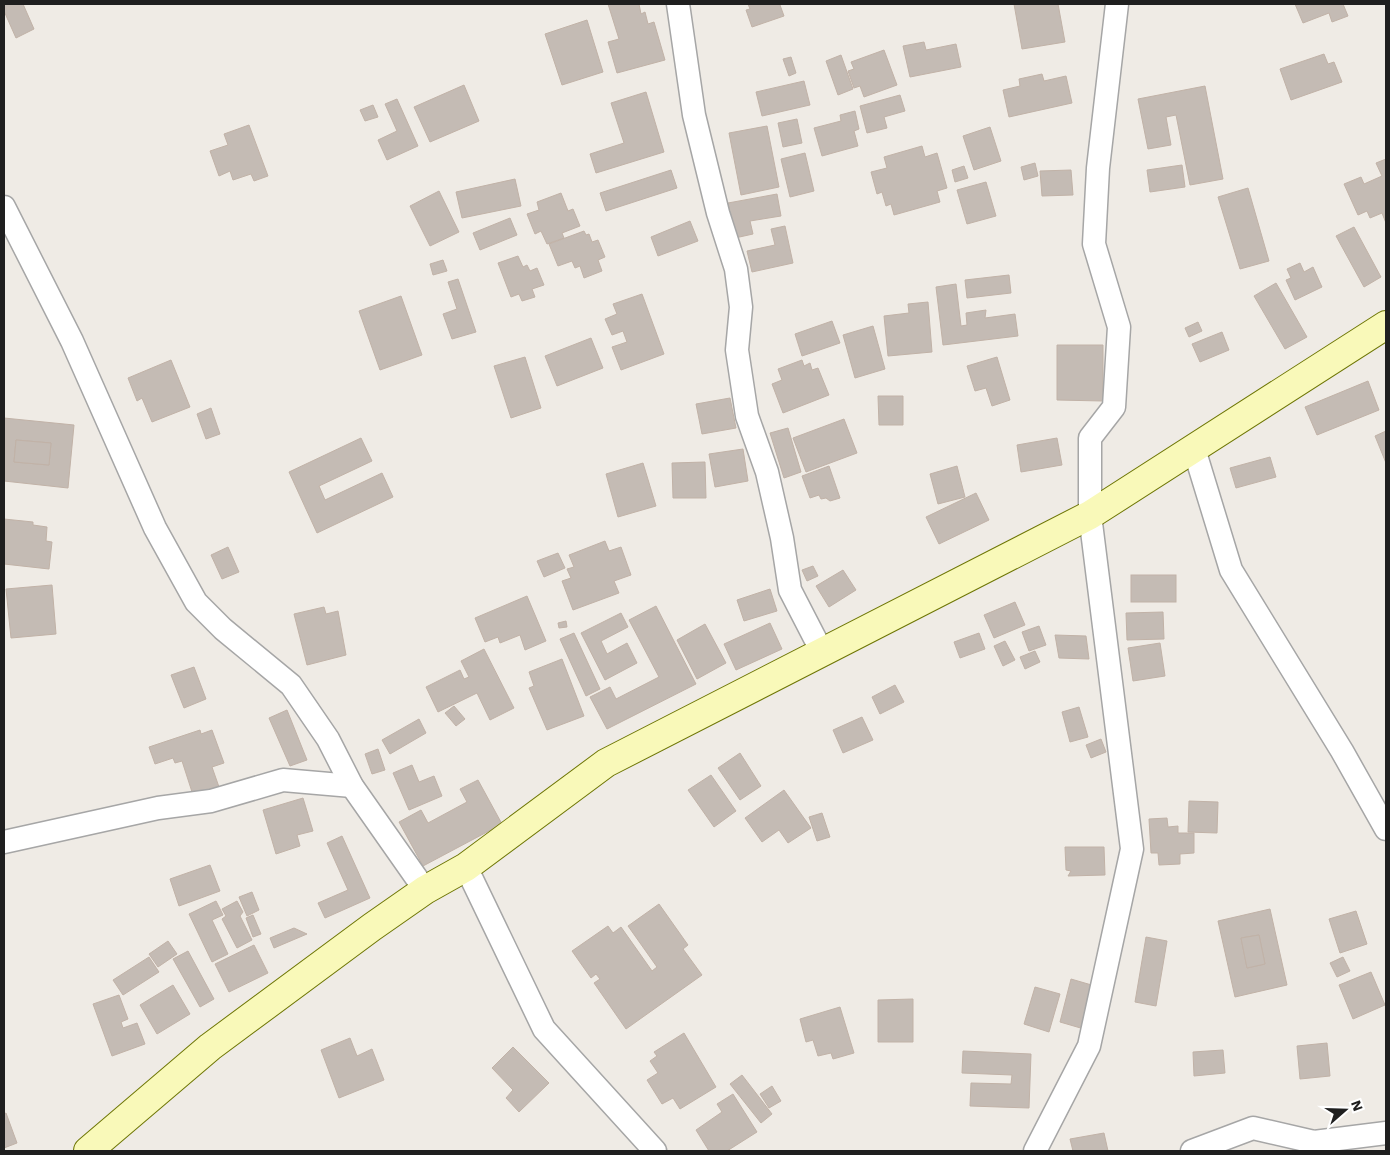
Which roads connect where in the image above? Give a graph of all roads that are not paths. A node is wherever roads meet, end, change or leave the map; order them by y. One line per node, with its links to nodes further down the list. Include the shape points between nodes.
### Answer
1 (678, 4): 7 (street, via 694,115 736,269 741,307 737,350 747,416 767,472 790,590)
2 (1117, 4): 6 (street, via 1098,168 1094,244 1119,327 1114,407 1090,438)
3 (4, 208): 8 (street, via 72,341 155,528 196,602 223,629 292,685 328,739)
4 (1386, 325): 5 (street)
5 (1194, 449): 6 (street); 9 (street, via 1231,570)
6 (1090, 515): 7 (street); 16 (street, via 1132,849 1089,1046)
7 (822, 652): 11 (street, via 606,763)
8 (352, 786): 10 (street, via 283,780 210,801 158,808); 12 (street)
9 (1386, 829)
10 (4, 842)
11 (466, 867): 12 (street); 15 (street, via 544,1030)
12 (425, 890): 14 (street, via 210,1047)
13 (1386, 1133): 17 (street, via 1314,1142 1253,1128)
14 (88, 1151)
15 (655, 1151)
16 (1035, 1151)
17 (1192, 1151)

